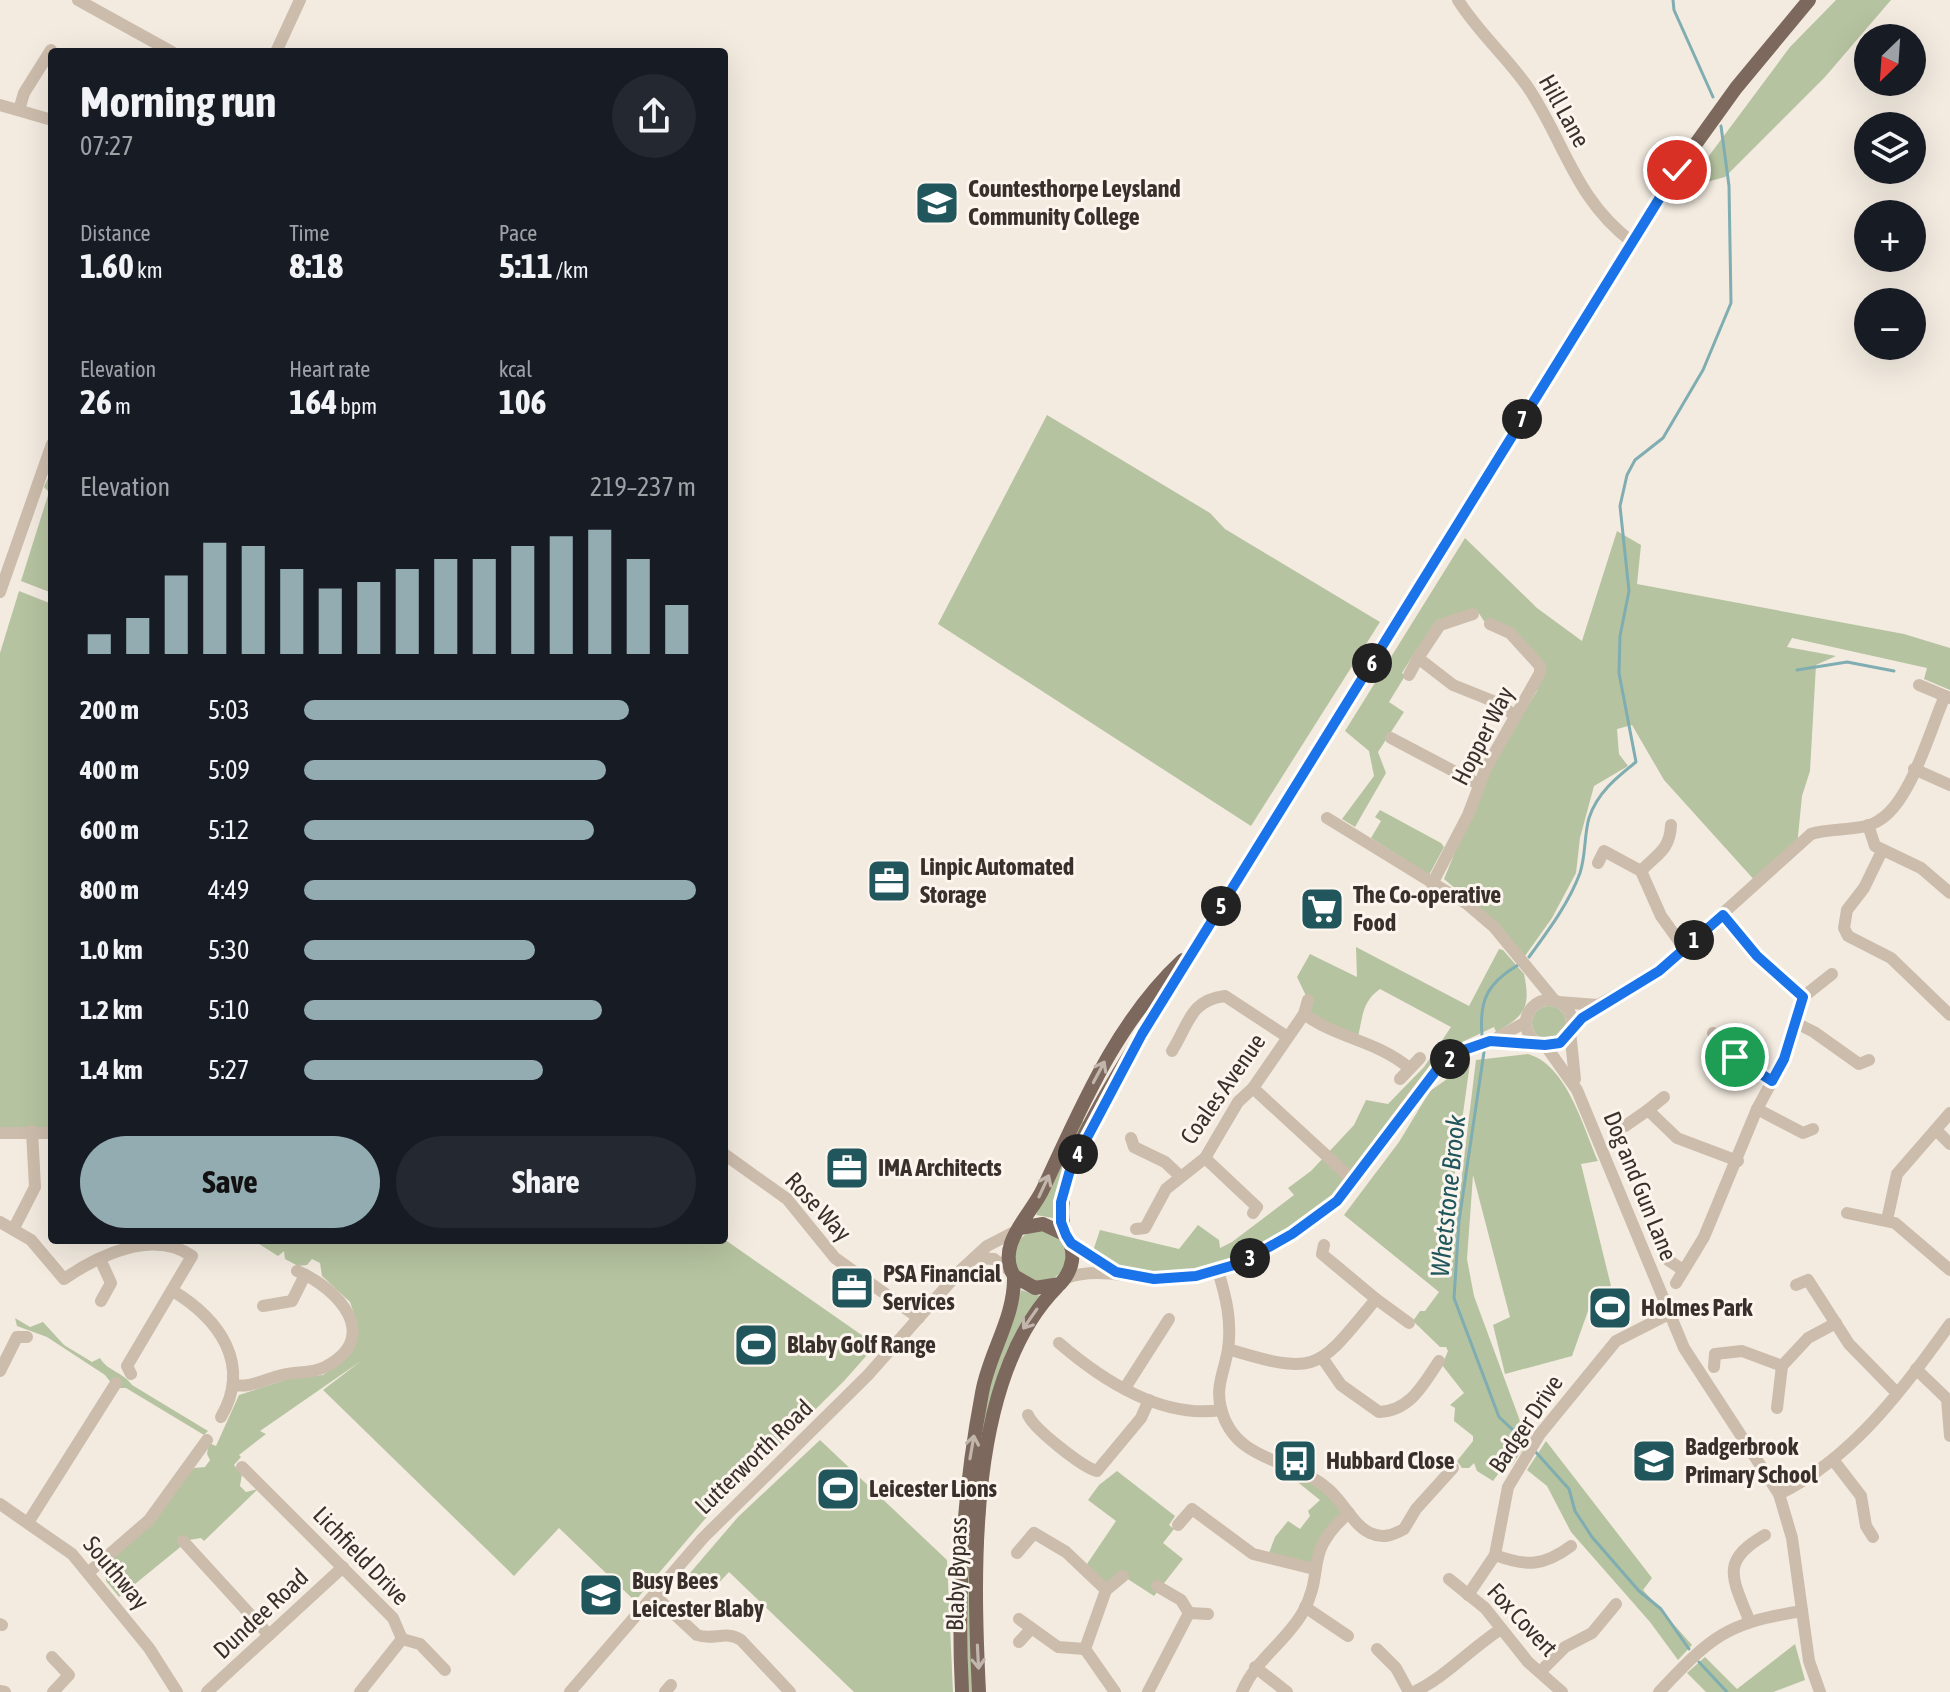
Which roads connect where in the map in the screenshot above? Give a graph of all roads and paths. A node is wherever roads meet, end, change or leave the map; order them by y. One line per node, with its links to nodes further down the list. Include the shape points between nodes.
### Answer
1 (79, 0): 5 (street)
2 (300, 0): 6 (street)
3 (1458, 0): 13 (street, Hill Lane, via 1526,84 1591,205)
4 (1809, 0): 13 (main road, via 1706,129)
5 (165, 48)
6 (278, 48)
7 (48, 60): 9 (street)
8 (0, 105): 9 (street)
9 (19, 110): 10 (street)
10 (48, 119)
11 (48, 125): 12 (street)
12 (44, 134)
13 (1632, 242): 37 (main road)
14 (48, 455): 15 (street)
15 (0, 592)
16 (1473, 614): 18 (street, via 1440,625)
17 (1490, 624): 22 (street, Hopper Way, via 1510,633 1540,666)
18 (1418, 658): 19 (street); 22 (street, via 1453,685)
19 (1409, 675)
20 (1919, 685): 21 (street)
21 (1947, 697): 24 (street)
22 (1516, 716): 25 (street, Hopper Way)
23 (1391, 738): 25 (street)
24 (1914, 769): 26 (street); 28 (street, via 1889,813)
25 (1480, 785): 33 (street, Hopper Way)
26 (1950, 785)
27 (1327, 818): 33 (street)
28 (1868, 825): 31 (street); 35 (street, via 1811,834)
29 (1675, 833): 32 (street, via 1662,854)
30 (1595, 841): 32 (street, via 1601,857)
31 (1882, 851): 34 (street, via 1921,868); 45 (street, via 1847,910 1844,928 1848,936 1891,958)
32 (1641, 871): 36 (street, via 1661,916)
33 (1432, 884): 38 (street, via 1494,927)
34 (1950, 893)
35 (1723, 915): 36 (street); 40 (street, via 1757,956)
36 (1684, 948): 43 (street, via 1659,971)
37 (1194, 949): 83 (main road, one-way to 37, via 1112,1049); 85 (main road, via 1070,1170 1061,1202)
38 (1529, 970): 42 (street); 46 (street)
39 (1832, 974): 40 (street)
40 (1803, 997): 47 (street)
41 (1308, 1000): 44 (street, Coales Avenue)
42 (1556, 1001): 43 (street); 46 (street, via 1540,1001); 48 (street, via 1570,1015)
43 (1598, 1005): 48 (street)
44 (1304, 1014): 50 (street, Coales Avenue); 56 (street, via 1347,1037 1378,1046 1404,1073)
45 (1950, 1015)
46 (1528, 1016): 51 (street); 52 (street, via 1532,1038)
47 (1796, 1023): 57 (street, via 1859,1064); 58 (street)
48 (1571, 1030): 52 (street, via 1560,1043); 60 (street, Dog and Gun Lane)
49 (1713, 1033): 53 (street)
50 (1286, 1036): 54 (street, via 1225,996 1207,998 1193,1012 1184,1042); 59 (street, Coales Avenue)
51 (1490, 1041): 52 (street); 77 (street, via 1438,1068)
52 (1544, 1045): 60 (street, Dog and Gun Lane)
53 (1723, 1047): 55 (street); 58 (street)
54 (1172, 1051)
55 (1711, 1056)
56 (1420, 1058)
57 (1869, 1060)
58 (1772, 1081): 62 (street)
59 (1253, 1088): 74 (street, Coales Avenue, via 1238,1102); 77 (street)
60 (1577, 1090): 105 (street, Dog and Gun Lane)
61 (1664, 1097): 63 (street)
62 (1757, 1109): 70 (street); 75 (street)
63 (1648, 1110): 65 (street); 75 (street, via 1677,1138)
64 (1950, 1113): 66 (street)
65 (1625, 1126)
66 (1936, 1130): 72 (street); 80 (street, via 1897,1174)
67 (32, 1131): 68 (street); 69 (street); 82 (street, via 35,1187)
68 (0, 1133)
69 (48, 1133)
70 (1806, 1136)
71 (1131, 1138): 76 (street, via 1134,1147)
72 (1950, 1144)
73 (728, 1157): 106 (street, Rose Way, via 787,1199 835,1258)
74 (1205, 1158): 76 (street, Coales Avenue); 78 (street)
75 (1738, 1161): 92 (street)
76 (1180, 1176): 84 (street, Coales Avenue, via 1166,1189)
77 (1354, 1181): 94 (street, via 1292,1234)
78 (1258, 1208)
79 (1847, 1213): 80 (street)
80 (1887, 1220): 93 (street, via 1910,1233)
81 (0, 1222): 82 (street)
82 (14, 1228): 89 (street, via 64,1279)
83 (1018, 1230): 85 (main road, via 1043,1224); 88 (street, Lutterworth Road); 97 (main road, via 1008,1255)
84 (1144, 1230)
85 (1068, 1239): 95 (street); 98 (main road, via 1073,1256)
86 (115, 1245): 89 (street); 101 (street, via 159,1244 192,1256)
87 (1320, 1251): 102 (street)
88 (974, 1258): 97 (street, via 994,1259); 106 (street, Lutterworth Road)
89 (100, 1259): 103 (street, via 111,1283)
90 (1668, 1260): 92 (street)
91 (315, 1263): 96 (street)
92 (1683, 1270): 99 (street)
93 (1950, 1270)
94 (1218, 1271): 95 (street, via 1154,1279); 113 (street, via 1227,1301)
95 (1116, 1272): 98 (street)
96 (304, 1274): 104 (street, via 292,1301); 122 (street, via 331,1289 346,1306 351,1330 345,1347 332,1363 315,1371)
97 (1012, 1274): 98 (main road, via 1035,1288); 188 (main road, Blaby Bypass, one-way to 97, via 960,1581 966,1485 983,1386 1013,1303)
98 (1063, 1281): 189 (main road, Blaby Bypass, one-way to 189, via 1022,1331 999,1393 979,1531)
99 (1676, 1283)
100 (1796, 1285): 109 (street, via 1808,1280)
101 (173, 1291): 119 (street, via 127,1366); 122 (street, via 198,1308 225,1338)
102 (1376, 1299): 108 (street); 114 (street)
103 (101, 1301)
104 (263, 1306)
105 (1669, 1314): 135 (street, Dog and Gun Lane, via 1696,1367); 149 (street, Badger Drive, via 1632,1330 1605,1352 1531,1448 1508,1487)
106 (919, 1318): 157 (street, Lutterworth Road, via 806,1439 721,1519)
107 (1169, 1319): 123 (street)
108 (1409, 1323)
109 (1836, 1323): 115 (street, via 1808,1338); 124 (street, via 1864,1363)
110 (1950, 1324): 117 (street)
111 (18, 1334): 118 (street)
112 (1059, 1343): 123 (street, via 1096,1375)
113 (1228, 1349): 114 (street, via 1292,1366); 127 (street, via 1219,1379)
114 (1323, 1359): 120 (street, via 1341,1385 1379,1412 1407,1403 1436,1366)
115 (1782, 1366): 116 (street, via 1742,1351 1715,1354); 126 (street)
116 (1714, 1367)
117 (1916, 1369): 124 (street); 130 (street, via 1947,1399)
118 (0, 1371)
119 (131, 1374)
120 (1445, 1378)
121 (116, 1383): 140 (street)
122 (233, 1385): 129 (street)
123 (1125, 1388): 125 (street)
124 (1897, 1393): 132 (street)
125 (1149, 1400): 127 (street, via 1187,1412); 128 (street, via 1102,1475 1083,1467 1060,1444 1031,1433)
126 (1777, 1408)
127 (1221, 1410): 139 (street, via 1237,1439 1253,1453 1312,1476)
128 (1028, 1415)
129 (221, 1417)
130 (1950, 1436)
131 (207, 1440): 152 (street, via 201,1458 149,1520)
132 (1834, 1461): 135 (street); 143 (street, via 1861,1496)
133 (242, 1467): 150 (street, Lichfield Drive, via 249,1482)
134 (1444, 1472): 139 (street, via 1404,1529 1394,1535 1368,1532)
135 (1779, 1494): 161 (street, Dog and Gun Lane, via 1792,1538)
136 (1201, 1497): 138 (street)
137 (0, 1504): 140 (street, Southway)
138 (1192, 1509): 142 (street); 151 (street, via 1253,1554)
139 (1349, 1513): 151 (street, via 1326,1534)
140 (29, 1521): 152 (street, Southway)
141 (1023, 1523): 144 (street)
142 (1178, 1525)
143 (1865, 1530)
144 (1034, 1533): 148 (street); 156 (street, via 1066,1552)
145 (1765, 1535): 165 (street, via 1746,1546 1733,1563)
146 (202, 1540): 168 (street, via 187,1546)
147 (1571, 1546): 149 (street, via 1543,1564)
148 (1017, 1553)
149 (1495, 1555): 158 (street, Badger Drive)
150 (343, 1567): 168 (street, Dundee Road); 170 (street, Lichfield Drive, via 393,1618)
151 (1314, 1569): 160 (street)
152 (89, 1572): 183 (street, Southway)
153 (1123, 1576): 156 (street)
154 (1449, 1579): 158 (street, Fox Covert)
155 (1157, 1586): 162 (street, via 1181,1600)
156 (1106, 1590): 173 (street)
157 (654, 1595): 186 (street, Lutterworth Road); 187 (street, via 697,1635 728,1634 741,1640)
158 (1468, 1595): 167 (street, Fox Covert)
159 (1616, 1604): 179 (street, via 1592,1633 1565,1647)
160 (1305, 1607): 169 (street); 178 (street)
161 (1802, 1611): 165 (street); 196 (street, Dog and Gun Lane, via 1809,1661)
162 (1189, 1613): 163 (street); 190 (street)
163 (1208, 1614)
164 (1019, 1619): 166 (street)
165 (1749, 1620): 195 (street, via 1707,1641)
166 (1031, 1629): 171 (street); 173 (street, via 1058,1647)
167 (1501, 1629): 179 (street, Fox Covert); 180 (street, via 1468,1652)
168 (269, 1635): 184 (street, Dundee Road)
169 (1348, 1636)
170 (402, 1639): 177 (street, Lichfield Drive, via 420,1644); 185 (street)
171 (1019, 1642)
172 (1397, 1646): 176 (street)
173 (1085, 1649): 181 (street)
174 (1377, 1649): 176 (street)
175 (52, 1657): 182 (street, via 69,1675)
176 (1387, 1658): 193 (street)
177 (436, 1666)
178 (1255, 1667): 191 (street); 192 (street)
179 (1540, 1672): 194 (street, Fox Covert)
180 (1438, 1687): 193 (street)
181 (1109, 1690)
182 (53, 1692)
183 (177, 1692)
184 (207, 1692)
185 (360, 1692)
186 (570, 1692)
187 (790, 1692)
188 (962, 1692)
189 (979, 1692)
190 (1148, 1692)
191 (1242, 1692)
192 (1287, 1692)
193 (1411, 1692)
194 (1562, 1692)
195 (1659, 1692)
196 (1820, 1692)

